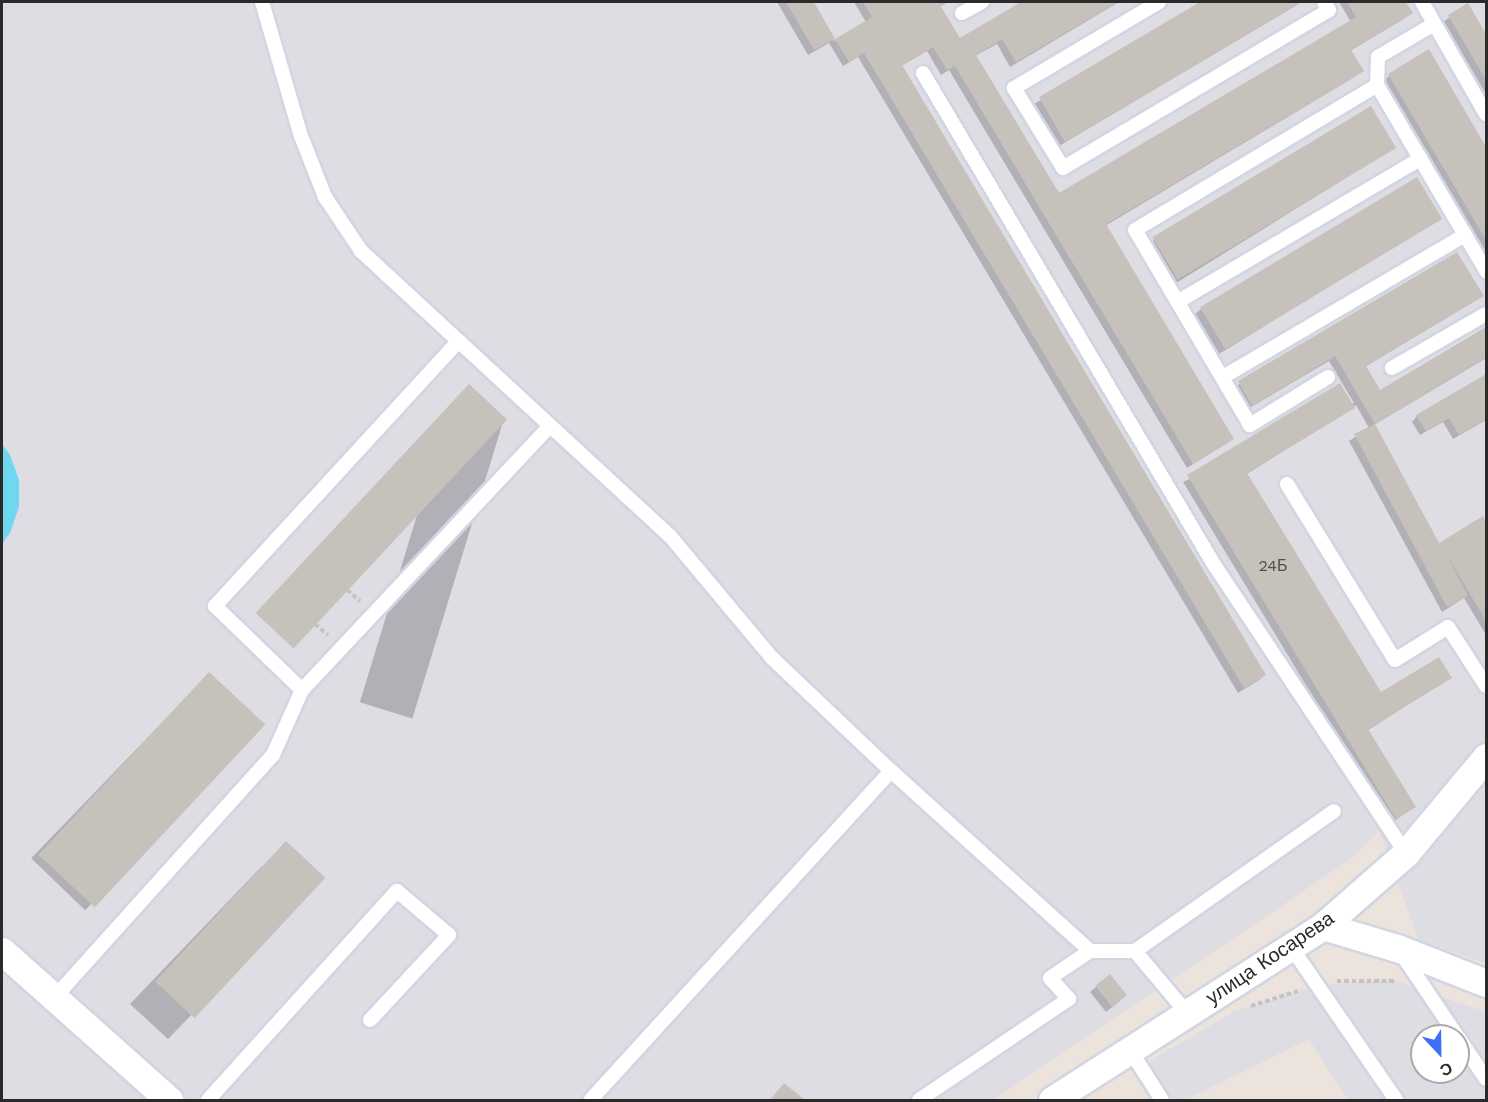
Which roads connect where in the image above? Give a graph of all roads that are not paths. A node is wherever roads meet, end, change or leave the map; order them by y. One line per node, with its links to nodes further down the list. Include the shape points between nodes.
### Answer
1 (262, 2): 16 (lane, via 301,136 325,196 361,251)
2 (982, 2): 6 (lane)
3 (1159, 2): 4 (lane, via 1014,88 1063,168 1329,10)
4 (1324, 2)
5 (1428, 4): 7 (lane)
6 (962, 14)
7 (1434, 24): 9 (lane, via 1378,57); 10 (lane)
8 (924, 73): 27 (lane, via 1213,563)
9 (1377, 85): 11 (lane); 14 (lane, via 1136,230)
10 (1486, 114)
11 (1420, 159): 12 (lane); 14 (lane)
12 (1465, 235): 13 (lane); 18 (lane)
13 (1486, 271)
14 (1179, 302): 18 (lane)
15 (1486, 314): 17 (lane)
16 (459, 341): 20 (lane); 23 (lane, via 215,606)
17 (1392, 368)
18 (1223, 377): 19 (lane, via 1250,425)
19 (1328, 377)
20 (550, 426): 23 (lane); 25 (lane, via 670,536 773,659)
21 (1287, 484): 22 (lane, via 1395,660 1448,627)
22 (1486, 686)
23 (302, 690): 35 (lane, via 273,755)
24 (1486, 757): 27 (street, улица Косарева)
25 (891, 771): 32 (lane); 44 (lane)
26 (1334, 811): 33 (lane)
27 (1406, 853): 28 (street, улица Косарева)
28 (1323, 926): 29 (street, улица Косарева); 30 (street)
29 (1291, 947): 36 (street, улица Косарева); 48 (lane)
30 (1397, 948): 34 (street); 38 (lane)
31 (2, 951): 35 (street)
32 (1090, 951): 33 (lane); 45 (lane, via 1050,978 1069,999)
33 (1135, 951): 36 (lane)
34 (1486, 983)
35 (54, 998): 42 (street)
36 (1188, 1013): 39 (street, улица Косарева)
37 (370, 1020): 43 (lane, via 449,935 397,891)
38 (1449, 1024)
39 (1130, 1050): 46 (street, улица Косарева); 47 (lane)
40 (1470, 1055): 41 (lane)
41 (1486, 1080)
42 (169, 1101)
43 (208, 1101)
44 (591, 1101)
45 (919, 1101)
46 (1052, 1101)
47 (1162, 1101)
48 (1396, 1101)

